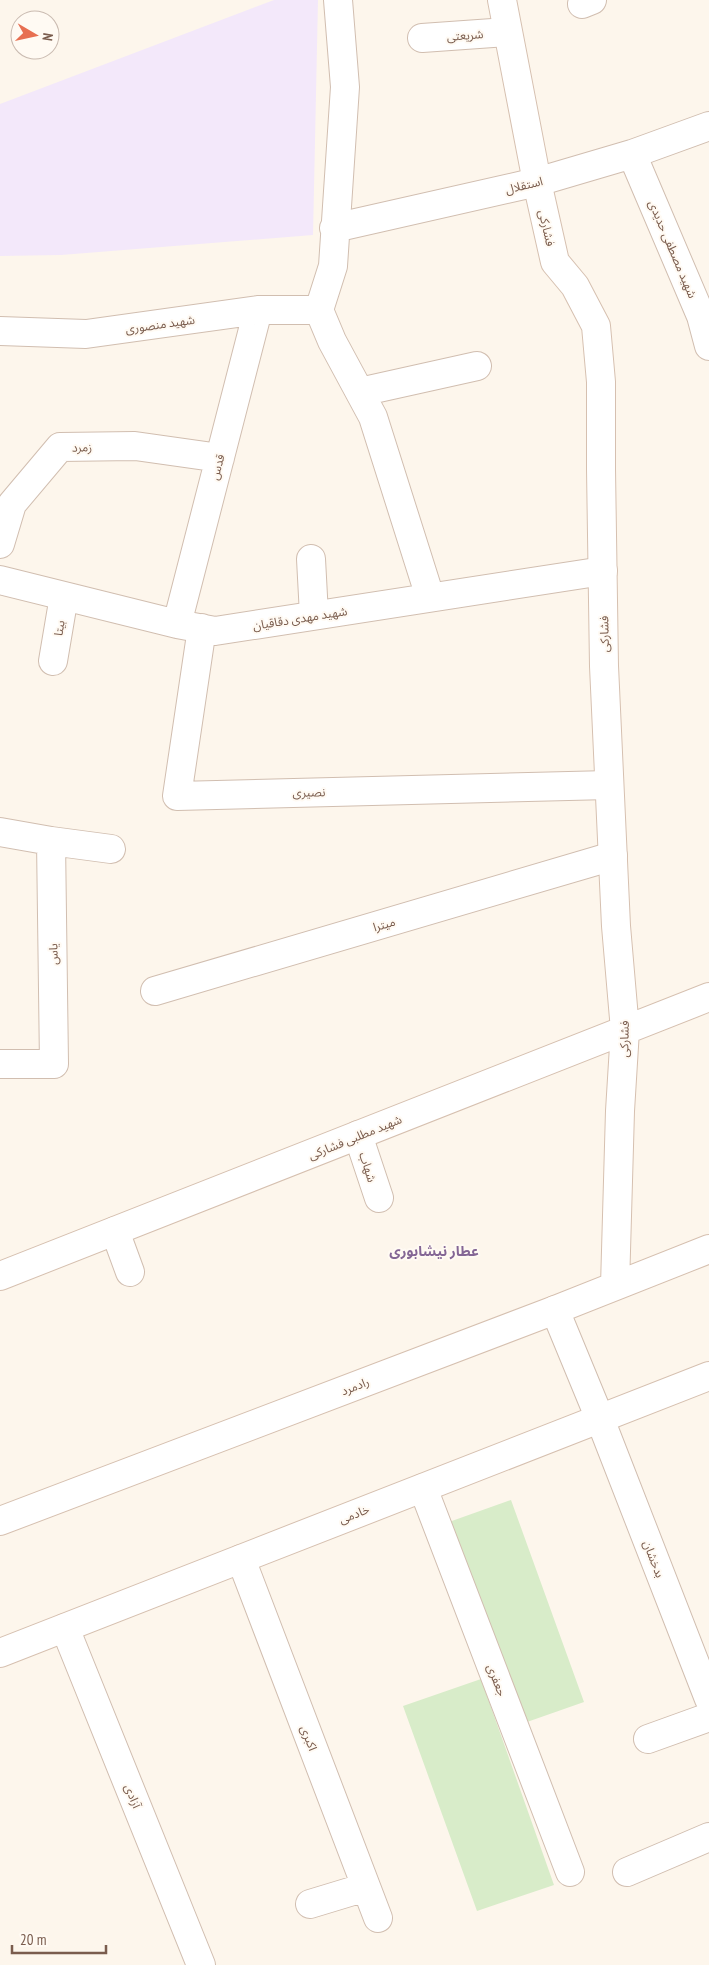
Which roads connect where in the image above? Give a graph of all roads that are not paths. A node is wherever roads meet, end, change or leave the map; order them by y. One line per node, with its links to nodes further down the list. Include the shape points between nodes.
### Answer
1 (338, 0): 8 (street, via 345,86)
2 (502, 0): 3 (street, فشارکی)
3 (507, 32): 4 (street, شریعتی); 7 (street, فشارکی)
4 (422, 38)
5 (709, 126): 6 (street, استقلال)
6 (632, 154): 7 (street, استقلال); 12 (street, شهید مصطفی حدیدی, via 702,316)
7 (537, 182): 8 (street, استقلال); 18 (street, فشارکی, via 555,262 575,286 596,326 601,382)
8 (334, 228): 10 (street, via 333,266)
9 (258, 310): 10 (street, شهید منصوری); 11 (street, شهید منصوری, via 86,334); 15 (street, قدس)
10 (319, 310): 14 (street)
11 (0, 331)
12 (709, 346)
13 (477, 366): 14 (street)
14 (360, 392): 21 (street, via 373,417)
15 (220, 458): 16 (street, زمرد, via 135,446 60,447 12,504); 23 (street, قدس)
16 (0, 544)
17 (311, 559): 22 (street)
18 (602, 571): 21 (street, شهید مهدی دقاقیان); 25 (street, فشارکی)
19 (0, 580): 20 (street, شهید مهدی دقاقیان)
20 (64, 596): 23 (street, شهید مهدی دقاقیان); 24 (street, بیتا)
21 (430, 597): 22 (street, شهید مهدی دقاقیان)
22 (314, 615): 23 (street, شهید مهدی دقاقیان, via 215,631)
23 (189, 626): 25 (street, نصیری, via 177,796)
24 (53, 661)
25 (609, 785): 29 (street, فشارکی)
26 (0, 832): 27 (street)
27 (51, 841): 28 (street); 33 (street, یاس, via 54,1064)
28 (111, 849)
29 (613, 856): 30 (street, میترا); 32 (street, فشارکی)
30 (155, 991)
31 (709, 997): 32 (street, شهید مطلبی فشارکی)
32 (625, 1030): 34 (street, شهید مطلبی فشارکی); 40 (street, فشارکی)
33 (0, 1064)
34 (358, 1135): 35 (street, شهاب); 36 (street, شهید مطلبی فشارکی)
35 (378, 1198)
36 (115, 1231): 38 (street); 39 (street, شهید مطلبی فشارکی)
37 (709, 1249): 40 (street, رادمرد)
38 (130, 1272)
39 (0, 1276)
40 (615, 1286): 41 (street, رادمرد)
41 (555, 1310): 43 (street, بدخشان); 45 (street, رادمرد)
42 (709, 1376): 43 (street, خادمی)
43 (600, 1419): 44 (street, خادمی); 49 (street, بدخشان)
44 (424, 1488): 46 (street, خادمی); 53 (street, جعفری)
45 (0, 1521)
46 (241, 1559): 47 (street, خادمی); 55 (street, اکبری)
47 (64, 1628): 48 (street, خادمی); 58 (street, آزادی)
48 (0, 1653)
49 (709, 1698)
50 (709, 1717): 51 (street)
51 (648, 1739)
52 (709, 1837): 54 (street)
53 (570, 1872)
54 (627, 1872)
55 (366, 1886): 56 (street); 57 (street, اکبری)
56 (310, 1904)
57 (378, 1918)
58 (201, 1965)

